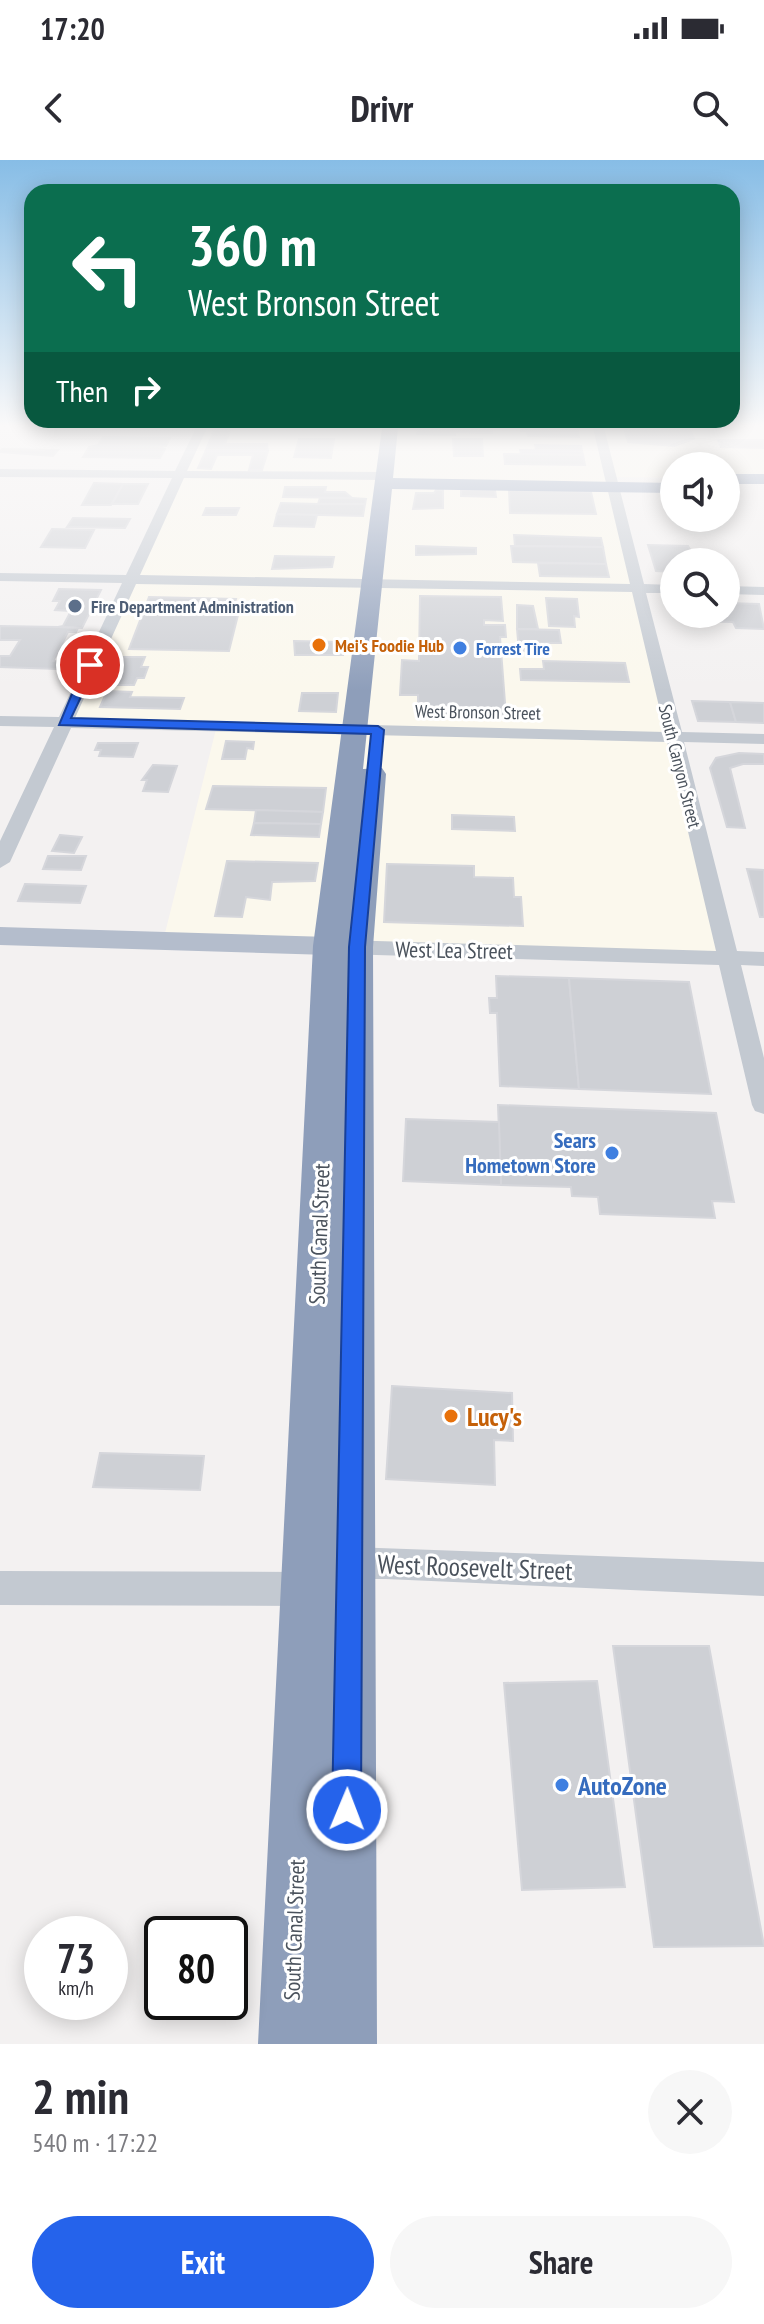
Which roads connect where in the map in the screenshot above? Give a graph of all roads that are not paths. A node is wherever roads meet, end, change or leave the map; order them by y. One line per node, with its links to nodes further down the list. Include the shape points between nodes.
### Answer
1 (159, 516): 5 (street)
2 (388, 516): 6 (highway, South Canal Street)
3 (621, 516): 7 (street, South Canyon Street)
4 (0, 577): 5 (street)
5 (130, 579): 6 (street); 12 (street)
6 (382, 584): 7 (street); 13 (highway, South Canal Street)
7 (640, 589): 8 (street); 14 (street, South Canyon Street)
8 (660, 589)
9 (740, 590): 10 (street)
10 (764, 591)
11 (0, 721): 12 (street, West Bronson Street)
12 (63, 722): 13 (street, West Bronson Street); 16 (street)
13 (366, 730): 14 (street, West Bronson Street); 18 (highway, South Canal Street)
14 (672, 737): 15 (street, West Bronson Street); 19 (street, South Canyon Street)
15 (764, 739)
16 (0, 862)
17 (0, 936): 18 (main road, West Lea Street)
18 (343, 947): 19 (street, West Lea Street); 22 (highway, South Canal Street); 25 (highway, South Canal Street)
19 (728, 957): 20 (street, West Lea Street); 21 (street, South Canyon Street)
20 (764, 959)
21 (764, 1105)
22 (351, 1563): 23 (street, West Roosevelt Street); 25 (street, West Roosevelt Street); 27 (highway, South Canal Street)
23 (764, 1579)
24 (0, 1588): 25 (street, West Roosevelt Street)
25 (305, 1589): 26 (highway, South Canal Street)
26 (290, 2044)
27 (345, 2044)

